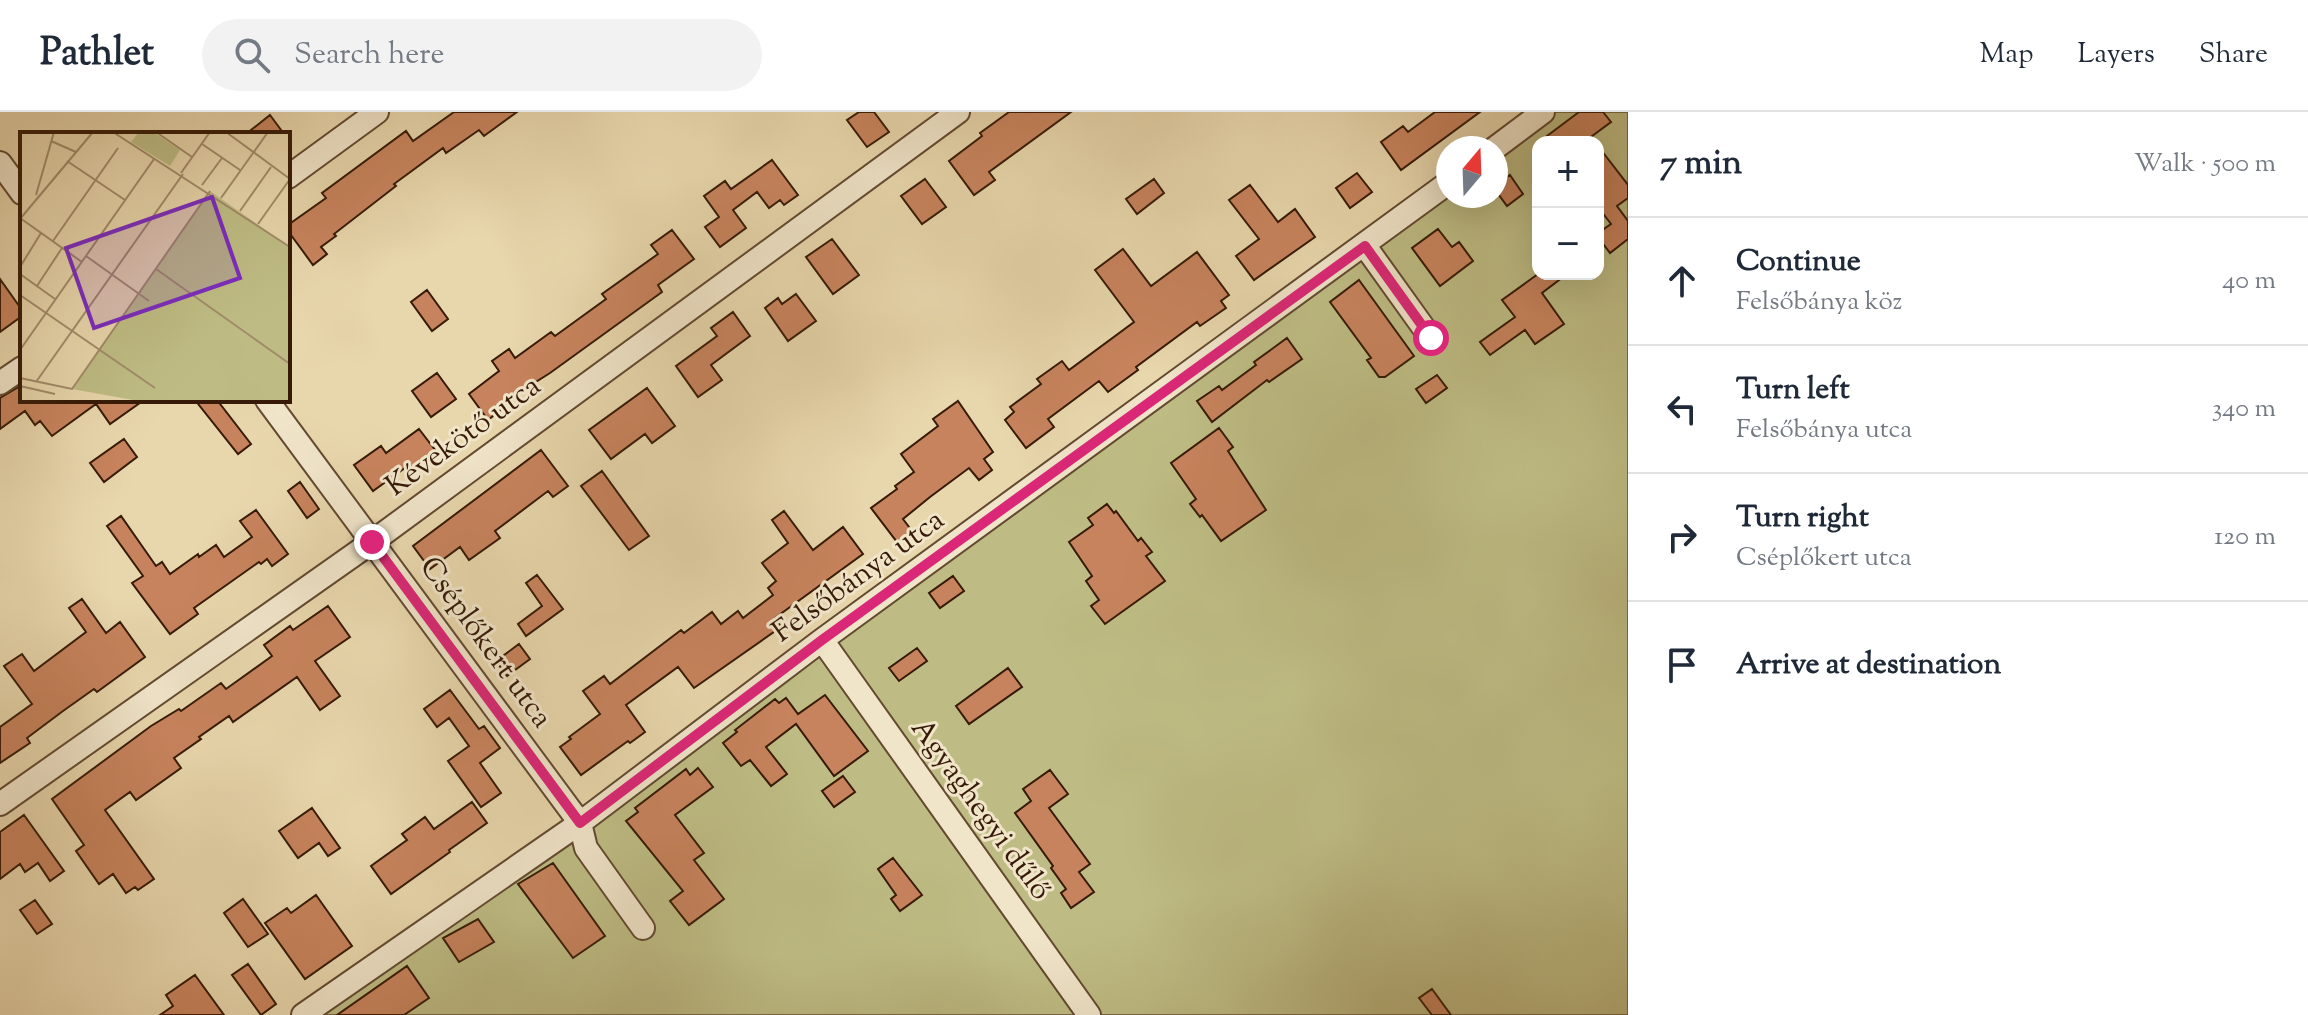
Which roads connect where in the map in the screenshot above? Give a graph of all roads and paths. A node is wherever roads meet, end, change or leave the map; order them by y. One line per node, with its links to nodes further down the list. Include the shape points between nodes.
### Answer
1 (377, 112): 6 (street)
2 (958, 112): 14 (street, Kévekötő utca)
3 (1543, 112): 4 (street)
4 (1508, 138)
5 (0, 163): 7 (street)
6 (290, 176)
7 (20, 190)
8 (1436, 192): 9 (street, Felsőbánya utca)
9 (1365, 246): 10 (street); 15 (street, Felsőbánya utca)
10 (1431, 338)
11 (20, 369): 12 (street)
12 (0, 383)
13 (268, 402): 14 (street, Cséplőkert utca)
14 (372, 542): 16 (street, Kévekötő utca); 17 (street, Cséplőkert utca)
15 (822, 640): 17 (street, Felsőbánya utca); 20 (street, Agyaghegyi dűlő)
16 (0, 804)
17 (580, 823): 18 (street, Cséplőkert utca, via 586,848); 19 (street, Felsőbánya utca)
18 (643, 928)
19 (303, 1015)
20 (1089, 1015)

